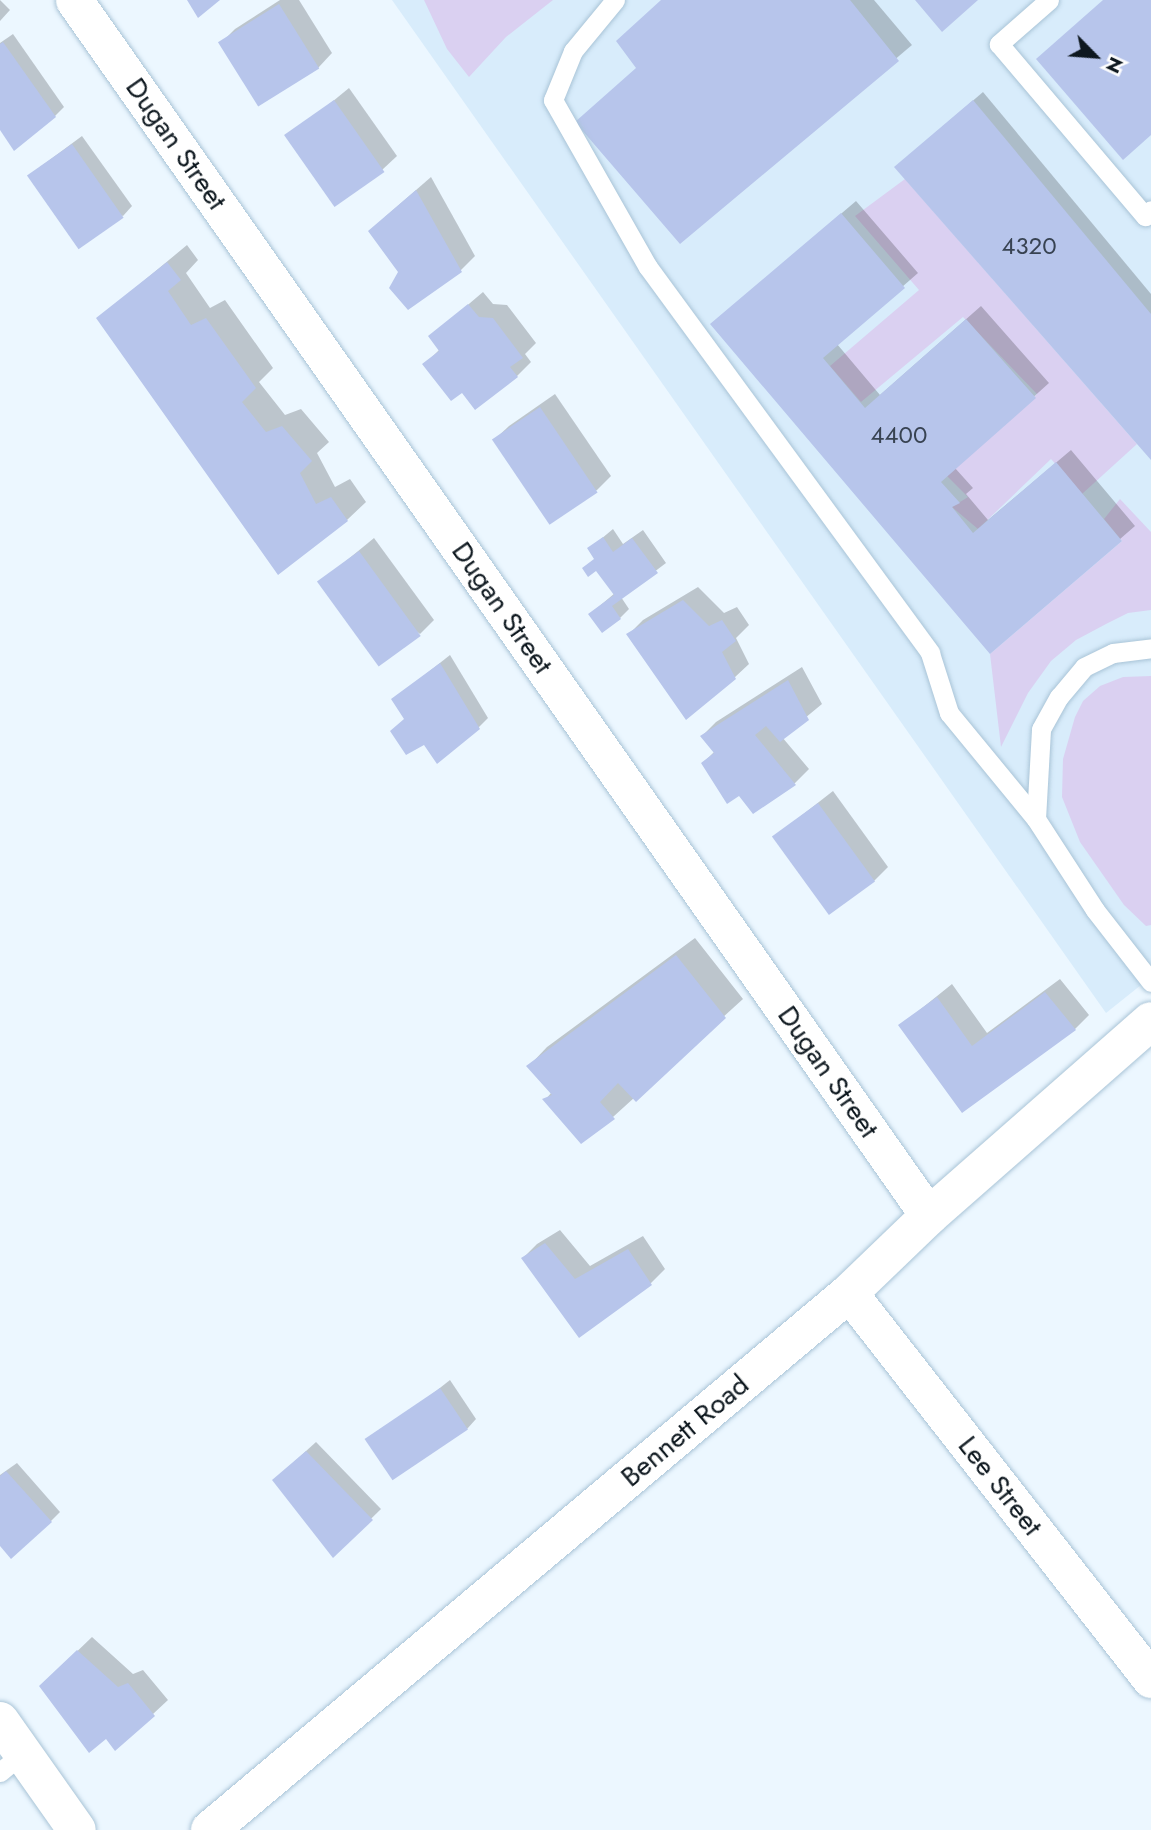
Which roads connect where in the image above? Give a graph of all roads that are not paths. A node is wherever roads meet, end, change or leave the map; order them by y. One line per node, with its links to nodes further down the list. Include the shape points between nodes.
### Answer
1 (74, 0): 9 (street, Dugan Street)
2 (615, 0): 6 (lane, via 573,51 553,100 648,267 930,653 949,713)
3 (1049, 0): 4 (lane, via 999,44 1144,216)
4 (1151, 210)
5 (1151, 648): 6 (lane, via 1113,653 1084,667 1059,697 1041,729)
6 (1036, 818): 7 (lane, via 1095,910)
7 (1151, 982)
8 (1151, 1021): 9 (street, Bennett Road)
9 (929, 1216): 10 (street, Bennett Road)
10 (849, 1293): 11 (street, Lee Street); 15 (street, Bennett Road)
11 (1151, 1679)
12 (0, 1721): 13 (street)
13 (11, 1763): 14 (street)
14 (78, 1830)
15 (210, 1830)

